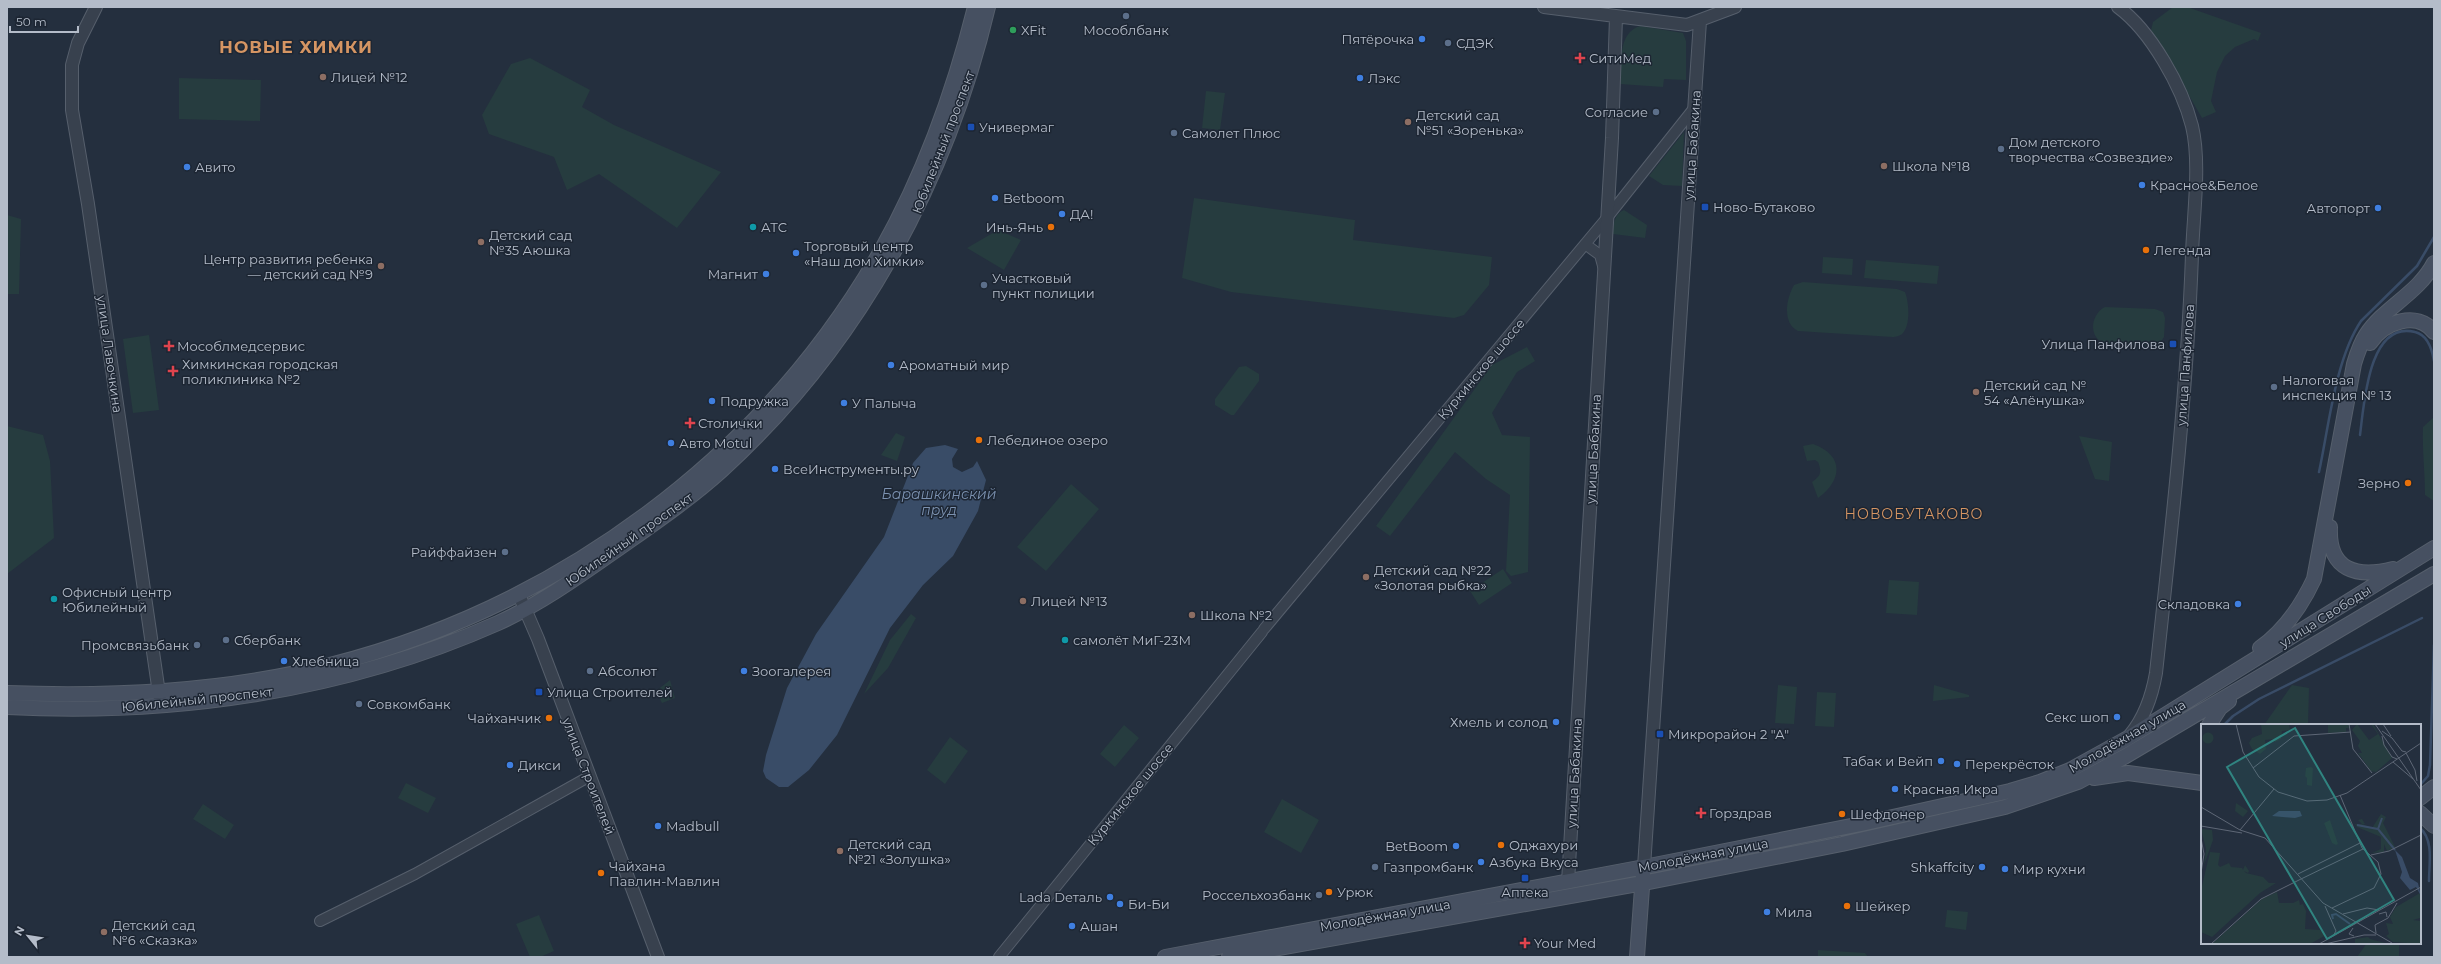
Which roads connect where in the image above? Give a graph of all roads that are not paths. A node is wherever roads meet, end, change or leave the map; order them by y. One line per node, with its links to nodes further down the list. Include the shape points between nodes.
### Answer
1 (96, 7): 22 (street, улица Лавочкина, via 78,43 72,65 72,110)
2 (975, 7): 18 (main road, Юбилейный проспект, via 952,88 910,193 861,284 816,348 737,437 682,487)
3 (988, 7): 18 (main road, Юбилейный проспект, via 961,99 925,194 872,291 823,361 776,417 720,473 586,571)
4 (1544, 7): 7 (street)
5 (1735, 7): 8 (street)
6 (2118, 7): 25 (street, улица Панфилова, via 2136,22 2164,64 2186,106 2192,127 2195,162 2188,336 2156,673 2148,706 2139,725)
7 (1616, 17): 8 (street, via 1687,25); 10 (street, улица Бабакина)
8 (1700, 21): 9 (street, улица Бабакина)
9 (1695, 107): 10 (street, Куркинское шоссе); 33 (street, улица Бабакина)
10 (1606, 219): 11 (street, Куркинское шоссе); 13 (street, улица Бабакина)
11 (1585, 244): 13 (street, via 1600,255); 38 (street, Куркинское шоссе, via 1263,630)
12 (2434, 263): 20 (main road, via 2420,282 2376,322 2359,347 2317,567 2303,602 2280,632)
13 (1603, 268): 34 (street, улица Бабакина)
14 (2434, 332): 16 (main road, via 2420,321 2403,321 2382,331 2366,350 2331,523 2332,553 2350,569 2361,573 2376,573)
15 (2434, 548): 16 (main road, улица Свободы)
16 (2405, 566): 20 (main road, улица Свободы)
17 (2434, 574): 19 (main road, улица Свободы)
18 (522, 602): 22 (main road, Юбилейный проспект, via 387,649 332,665); 26 (street, улица Строителей)
19 (2260, 676): 24 (main road, via 2220,708); 27 (main road, Молодёжная улица)
20 (2216, 684): 25 (main road, Молодёжная улица)
21 (7, 693): 22 (main road, Юбилейный проспект)
22 (160, 698): 23 (main road, Юбилейный проспект, via 90,709)
23 (7, 707)
24 (2210, 724)
25 (2128, 738): 33 (main road, Молодёжная улица, via 2070,770 2010,791)
26 (590, 776): 36 (street, via 415,874); 37 (street, улица Строителей)
27 (2078, 782): 28 (main road, via 2108,774 2128,773); 35 (main road, Молодёжная улица, via 2005,807 1842,844)
28 (2201, 783)
29 (2434, 787): 30 (main road)
30 (2421, 797)
31 (2421, 814): 32 (main road)
32 (2434, 826)
33 (1644, 867): 34 (main road, Молодёжная улица); 35 (main road)
34 (1568, 882): 39 (main road, Молодёжная улица)
35 (1643, 883): 40 (main road, Молодёжная улица); 41 (main road)
36 (320, 921)
37 (658, 957)
38 (999, 957)
39 (1165, 957)
40 (1229, 957)
41 (1637, 957)

